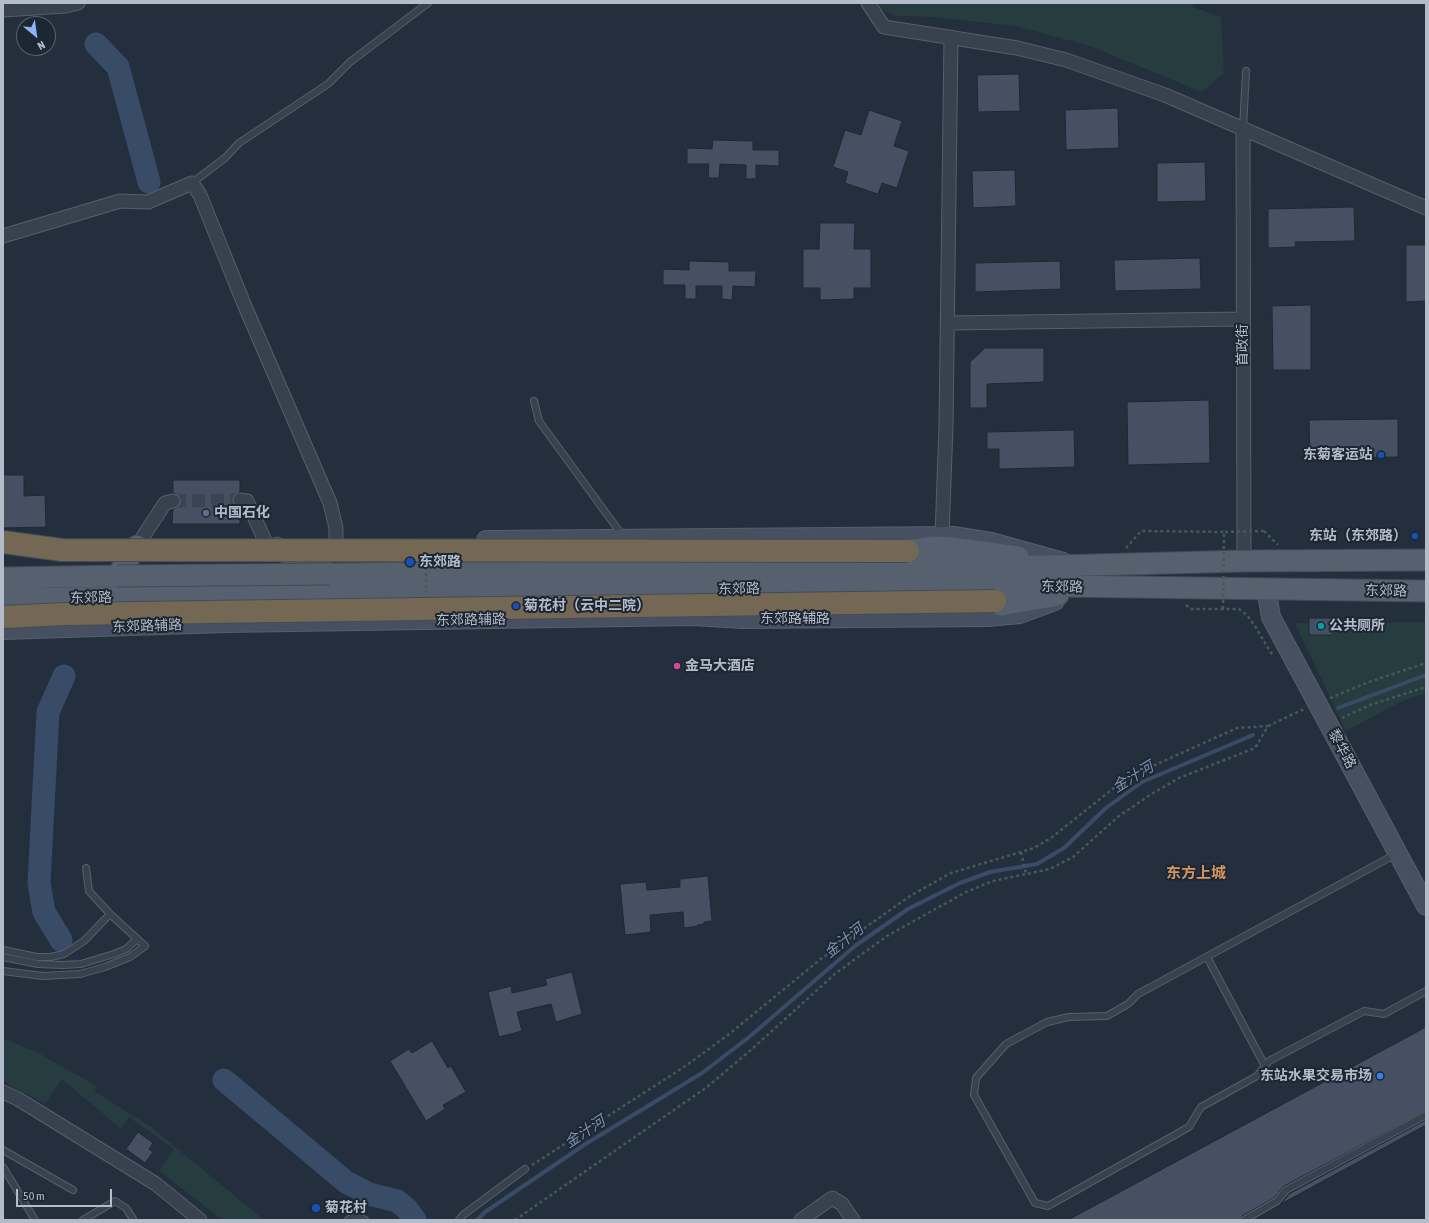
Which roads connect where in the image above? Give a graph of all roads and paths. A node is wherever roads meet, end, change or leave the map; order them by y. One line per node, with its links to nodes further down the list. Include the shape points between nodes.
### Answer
1 (78, 3): 4 (street)
2 (428, 3): 8 (lane, via 350,62 328,84 239,143 225,158)
3 (868, 3): 5 (street, via 884,27)
4 (3, 10)
5 (950, 37): 7 (street, via 1017,48 1066,60 1165,95); 12 (street)
6 (1246, 71): 7 (lane)
7 (1243, 129): 9 (street); 11 (street, 首政街)
8 (192, 183): 10 (street, via 148,202 120,201); 22 (street, via 200,195 330,503 336,528)
9 (1426, 208)
10 (3, 236)
11 (1243, 320): 12 (street); 28 (street, 首政街)
12 (947, 323): 19 (street)
13 (534, 401): 20 (lane, via 539,421)
14 (240, 500): 23 (street, via 247,501)
15 (173, 501): 25 (street, via 165,503)
16 (1141, 531): 18 (path)
17 (1264, 531): 18 (path, bridge)
18 (1224, 532): 41 (path, bridge)
19 (942, 536): 20 (main road); 30 (main road, via 991,542 1067,562)
20 (624, 538): 22 (main road)
21 (3, 542): 26 (highway, bridge, via 62,550)
22 (336, 542): 23 (main road)
23 (266, 543): 25 (main road); 31 (main road)
24 (3, 546): 25 (main road)
25 (137, 546): 32 (main road)
26 (908, 551): 30 (main road, via 932,547 952,548 1062,563)
27 (1426, 560): 28 (main road, 东郊路)
28 (1244, 561): 30 (main road, 东郊路)
29 (426, 563): 37 (path, bridge)
30 (1100, 565): 31 (main road, 东郊路)
31 (329, 574): 32 (main road, 东郊路, bridge)
32 (116, 576): 33 (main road, 东郊路)
33 (3, 578)
34 (1102, 588): 35 (main road, 东郊路); 38 (main road, 东郊路, via 980,585); 39 (main road, via 1015,604 1001,605); 43 (main road, 东郊路辅路, via 1080,591 1020,614 988,617 743,619 693,616 225,623)
35 (1266, 588): 36 (main road, 东郊路); 47 (main road, 黎华路, via 1272,617)
36 (1426, 591)
37 (426, 594)
38 (3, 599)
39 (995, 601): 42 (highway, bridge)
40 (1191, 609): 41 (path)
41 (1223, 609): 44 (path, via 1239,610 1247,615)
42 (3, 617)
43 (3, 630)
44 (1271, 653)
45 (1426, 663): 47 (path)
46 (1426, 687): 49 (path)
47 (1318, 703): 49 (main road, 黎华路)
48 (1291, 716): 50 (path)
49 (1328, 722): 52 (main road, 黎华路)
50 (1268, 726): 51 (path, via 1237,728 1146,769 1120,783 1051,838); 54 (path, via 1255,748 1180,778 1119,816 1073,857 1050,869)
51 (1021, 852): 54 (path); 68 (path, via 951,873 910,896 822,958 728,1035 684,1067)
52 (1398, 853): 55 (main road, 黎华路); 60 (lane)
53 (86, 868): 56 (lane, via 89,891)
54 (1026, 874): 77 (path, via 994,881 966,892 887,936 836,972 707,1087)
55 (1426, 906)
56 (110, 914): 57 (lane); 58 (lane, via 84,942 64,954 43,958)
57 (138, 939): 59 (lane, via 126,949 81,964 38,964); 61 (lane, via 145,946 130,957 80,974 43,976)
58 (3, 950)
59 (3, 957)
60 (1207, 957): 63 (lane); 63 (lane, via 1138,994 1128,1004 1107,1016 1069,1017 1047,1022 1006,1044 976,1078 974,1095 1035,1202 1048,1206 1189,1127 1201,1107 1257,1076)
61 (3, 971)
62 (1426, 991): 63 (lane, via 1384,1014 1364,1010 1269,1061)
63 (1265, 1066)
64 (3, 1092): 73 (street, via 156,1184)
65 (1426, 1115): 80 (lane, via 1286,1190 1277,1202)
66 (3, 1150): 69 (lane)
67 (3, 1166): 71 (lane)
68 (525, 1169): 76 (lane, via 463,1214)
69 (73, 1190)
70 (133, 1219): 72 (lane, via 126,1208 115,1202)
71 (35, 1220)
72 (83, 1220)
73 (200, 1220)
74 (348, 1220): 75 (lane, via 356,1215)
75 (365, 1220)
76 (459, 1220)
77 (515, 1220)
78 (801, 1220): 79 (street, via 832,1198 842,1204)
79 (853, 1220)
80 (1244, 1220)

